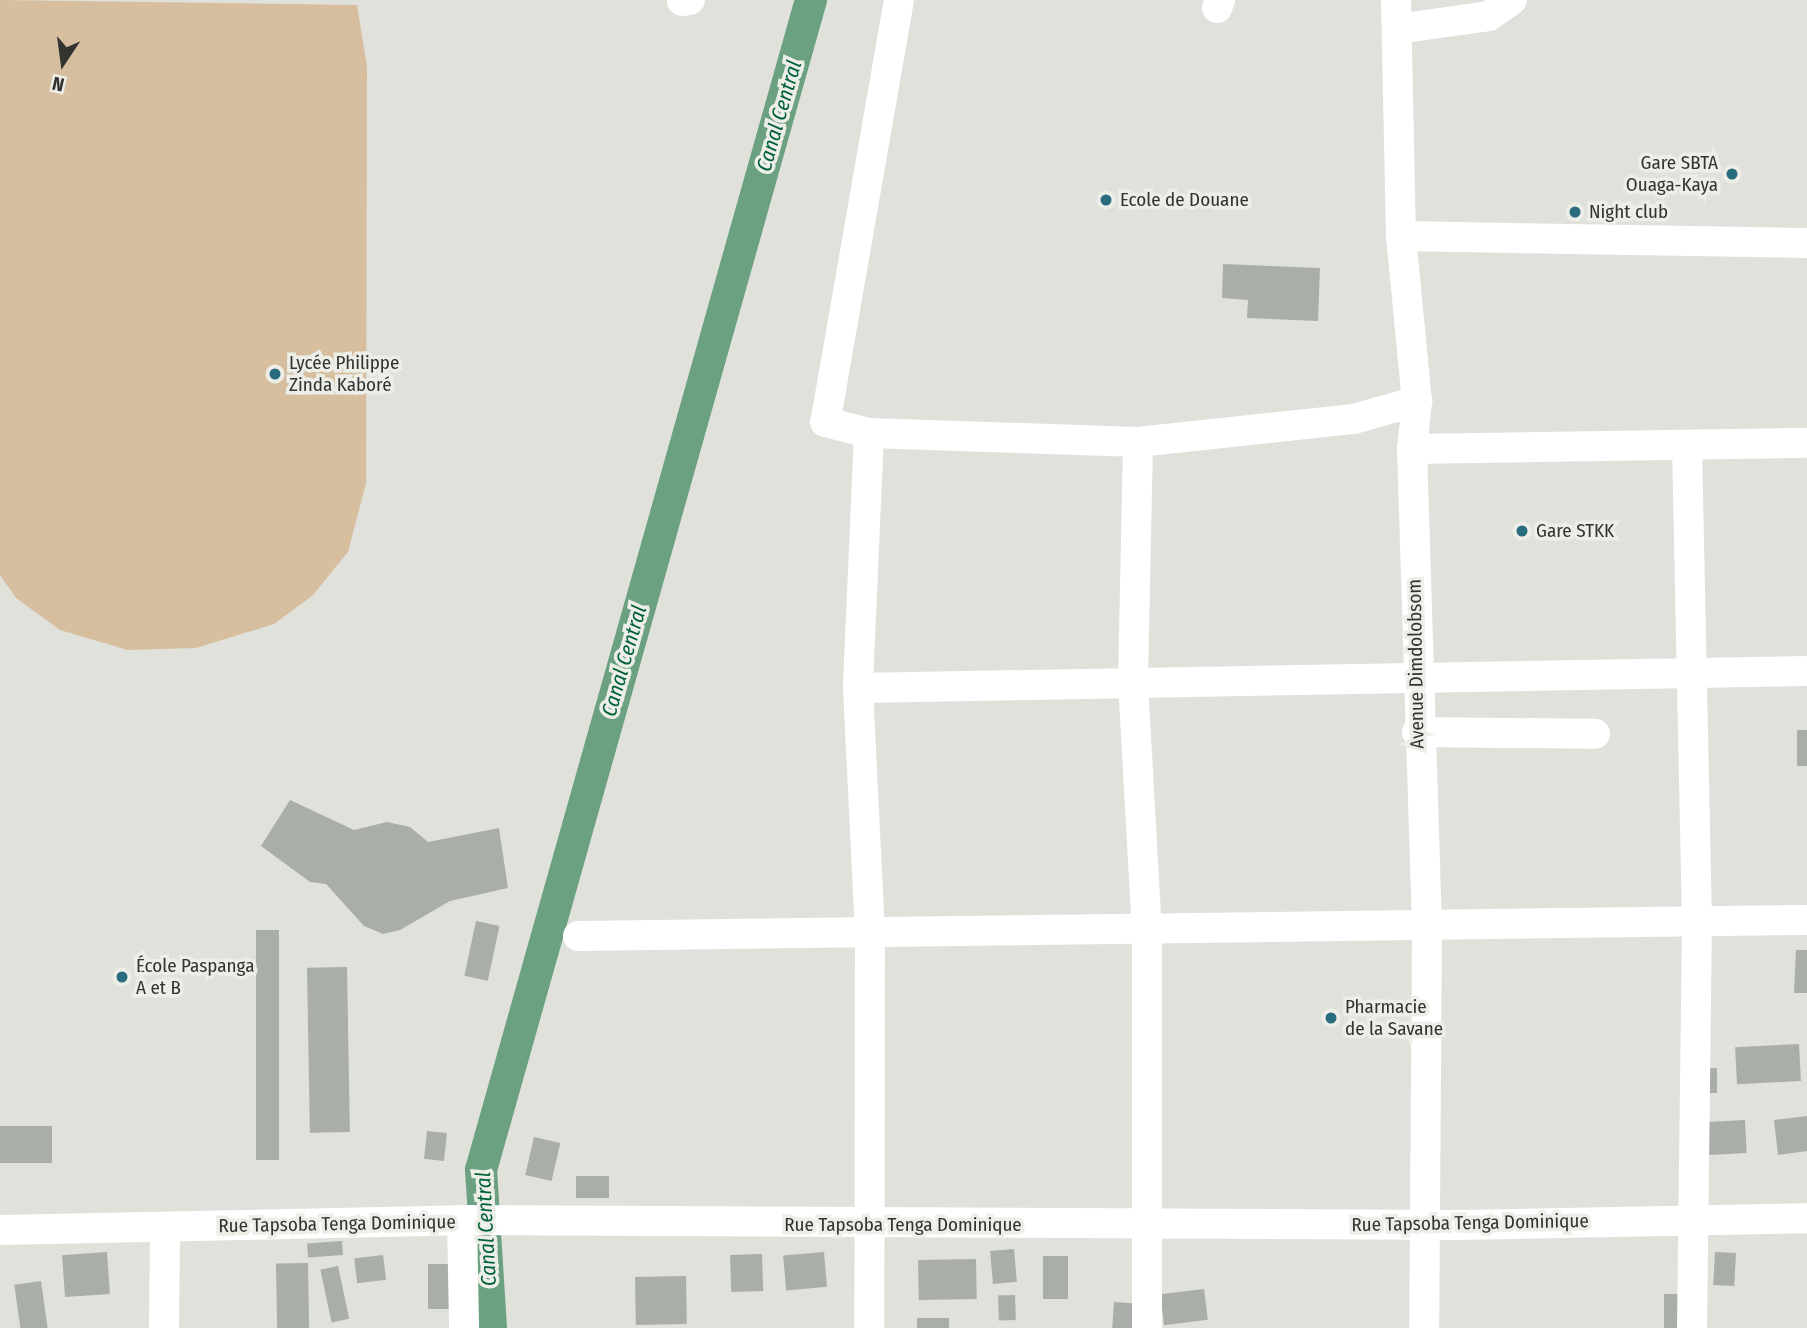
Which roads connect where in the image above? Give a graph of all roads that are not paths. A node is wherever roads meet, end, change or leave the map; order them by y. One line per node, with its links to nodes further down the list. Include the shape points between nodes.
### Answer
1 (899, 0): 7 (street, via 823,417)
2 (1512, 0): 3 (street, via 1489,16)
3 (1397, 14): 4 (street, Avenue Dimdolobsom)
4 (1401, 236): 5 (street); 6 (street, Avenue Dimdolobsom)
5 (1807, 243)
6 (1417, 401): 8 (street, via 1354,419); 11 (street, Avenue Dimdolobsom)
7 (869, 433): 8 (street); 16 (street)
8 (1138, 442): 15 (street)
9 (1807, 443): 10 (street)
10 (1687, 446): 11 (street); 13 (street)
11 (1412, 449): 14 (street, Avenue Dimdolobsom)
12 (1807, 671): 13 (street)
13 (1688, 674): 14 (street); 19 (street)
14 (1415, 680): 15 (street); 17 (street, Avenue Dimdolobsom)
15 (1133, 681): 16 (street); 22 (street)
16 (858, 688): 24 (street)
17 (1417, 732): 18 (street); 21 (street, Avenue Dimdolobsom)
18 (1595, 734)
19 (1697, 920): 20 (street); 21 (street); 26 (street)
20 (1807, 920)
21 (1427, 929): 22 (street); 28 (street, Avenue Dimdolobsom)
22 (1147, 933): 24 (street); 29 (street)
23 (578, 936): 24 (street)
24 (870, 937): 30 (street)
25 (1807, 1218): 26 (street, Rue Tapsoba Tenga Dominique)
26 (1691, 1219): 28 (street, Rue Tapsoba Tenga Dominique); 38 (street)
27 (462, 1220): 30 (street, Rue Tapsoba Tenga Dominique, via 524,1225); 31 (street, Rue Tapsoba Tenga Dominique); 34 (street)
28 (1423, 1224): 29 (street, Rue Tapsoba Tenga Dominique); 37 (street, Avenue Dimdolobsom)
29 (1147, 1225): 30 (street, Rue Tapsoba Tenga Dominique); 36 (street)
30 (868, 1226): 35 (street)
31 (166, 1228): 32 (street, Rue Tapsoba Tenga Dominique); 33 (street)
32 (0, 1230)
33 (164, 1328)
34 (464, 1328)
35 (869, 1328)
36 (1147, 1328)
37 (1424, 1328)
38 (1692, 1328)

